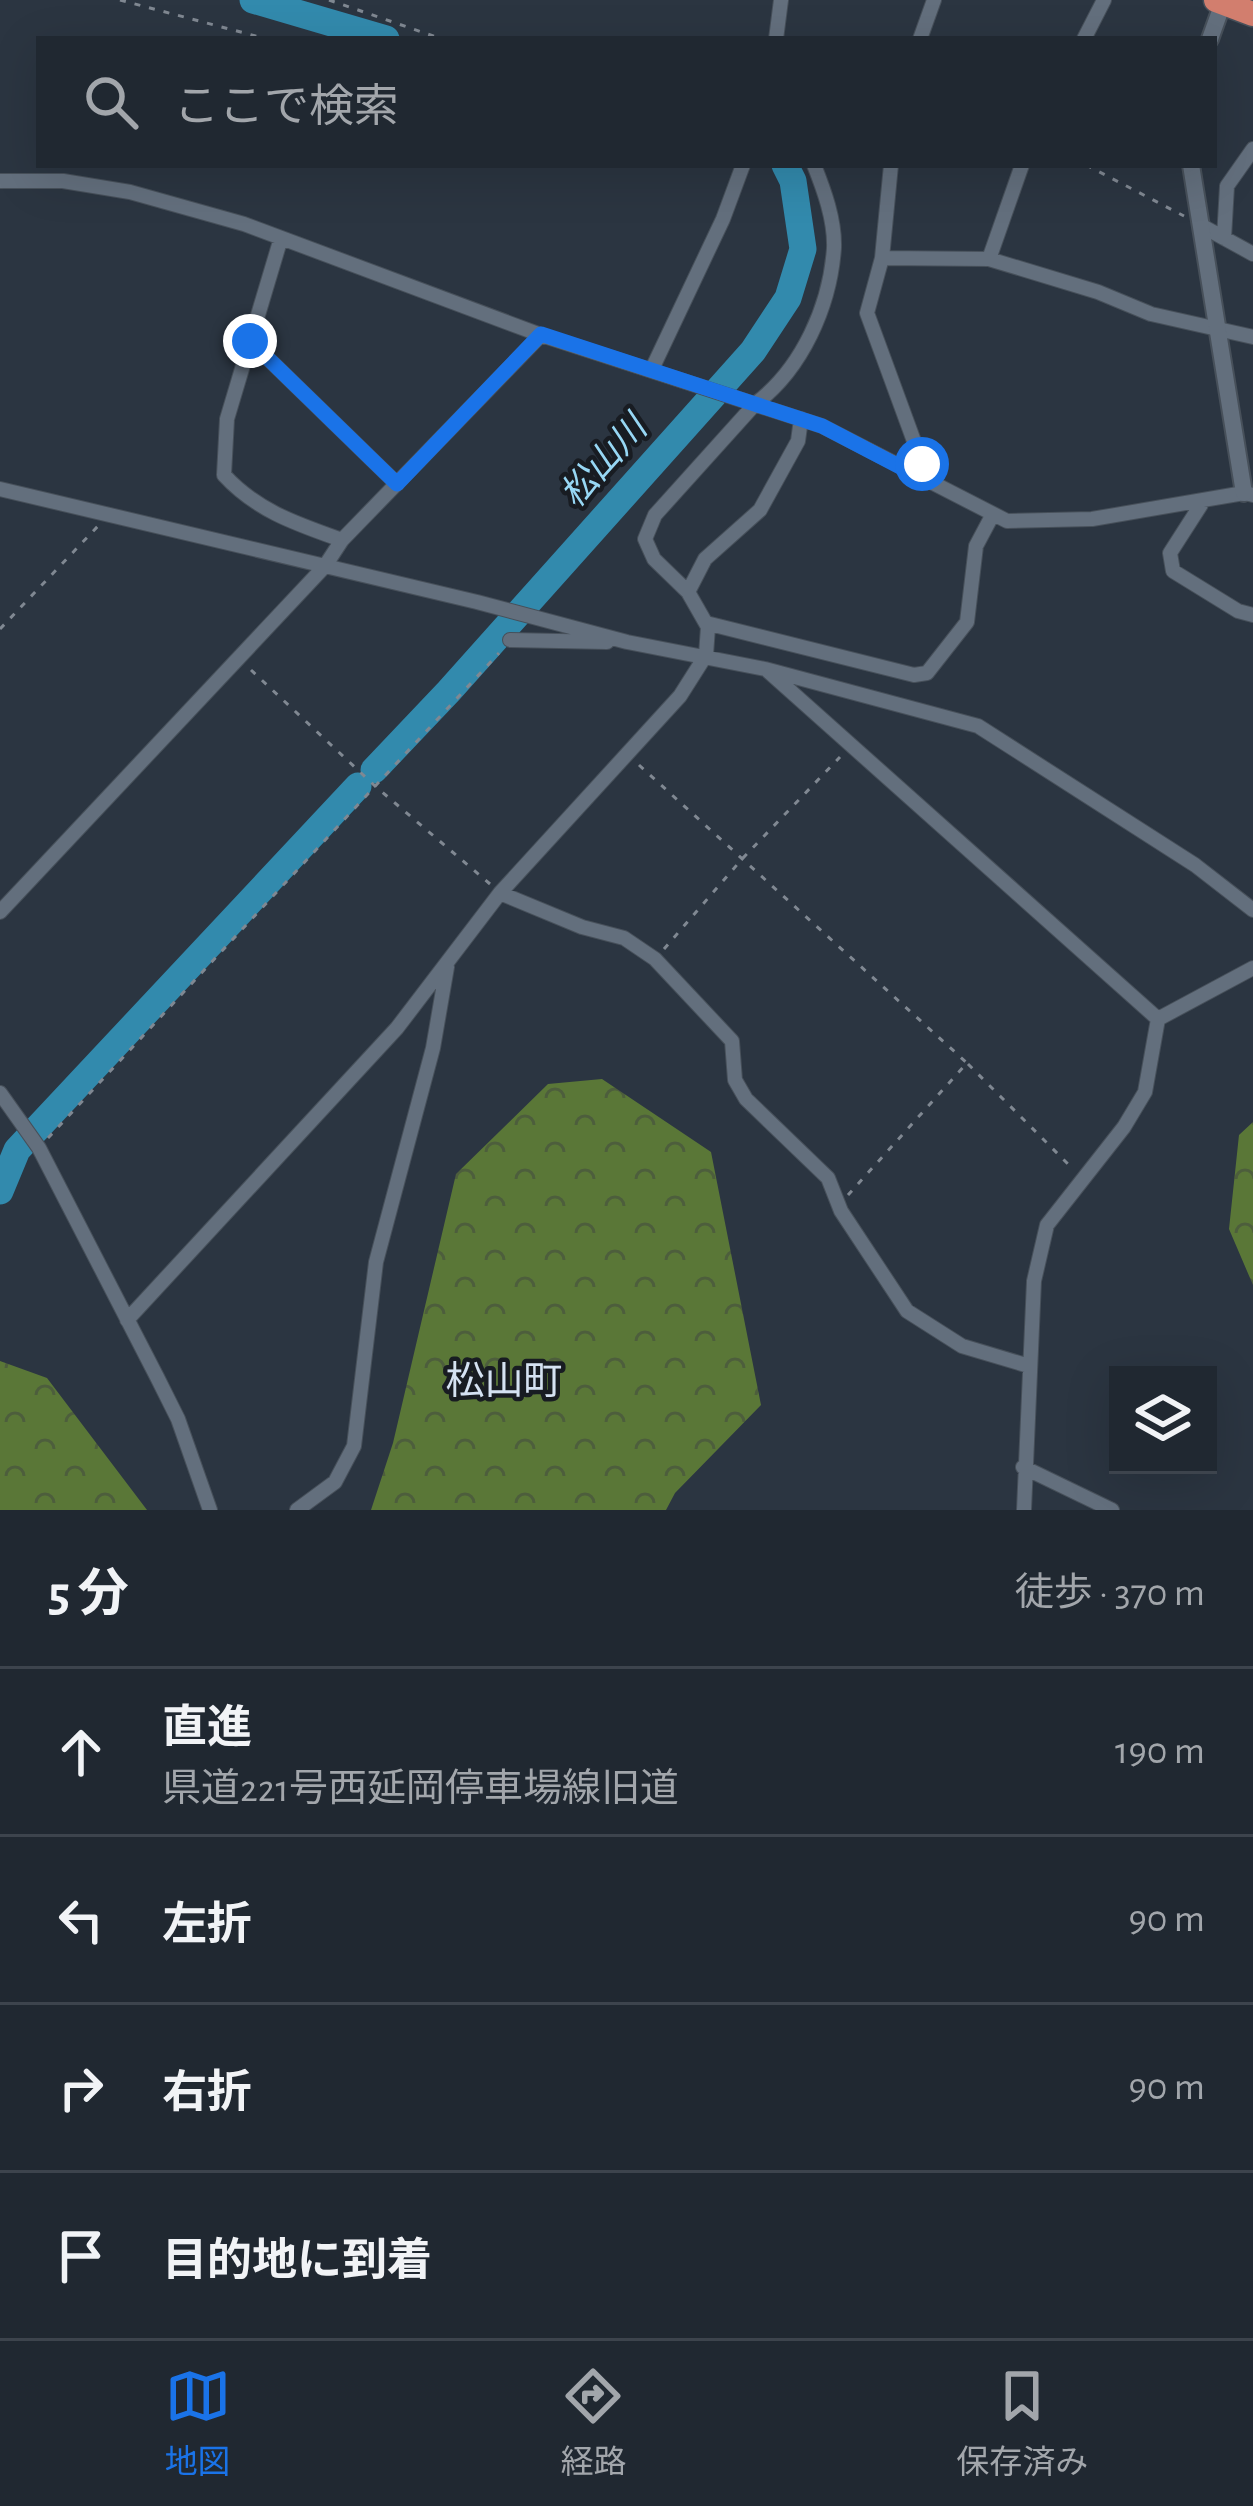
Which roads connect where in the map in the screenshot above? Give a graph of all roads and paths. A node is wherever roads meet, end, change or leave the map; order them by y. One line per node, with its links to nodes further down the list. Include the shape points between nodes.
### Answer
1 (120, 0): 8 (path)
2 (328, 0): 9 (path)
3 (781, 0): 10 (street)
4 (934, 0): 11 (street)
5 (1104, 0): 12 (street)
6 (1221, 1): 7 (highway); 13 (street)
7 (1253, 14)
8 (256, 36)
9 (433, 36)
10 (776, 36)
11 (921, 36)
12 (1086, 36)
13 (1211, 36)
14 (1253, 148): 24 (street, via 1227,186)
15 (742, 168): 32 (street)
16 (815, 168): 33 (street, via 834,245 826,295 808,342)
17 (891, 168): 26 (street)
18 (1021, 168): 27 (street)
19 (1092, 168): 22 (path)
20 (1192, 168): 22 (street)
21 (0, 181): 23 (street, via 130,192)
22 (1202, 226): 24 (street); 28 (street)
23 (281, 238): 29 (street); 31 (street)
24 (1224, 238): 25 (street)
25 (1253, 254)
26 (882, 258): 27 (street); 35 (street, via 867,313)
27 (989, 259): 28 (street, via 1151,314)
28 (1216, 326): 30 (street); 38 (street)
29 (541, 334): 32 (street); 36 (street)
30 (1253, 337)
31 (250, 341): 36 (street); 42 (street, via 227,419 224,475 245,499)
32 (652, 369): 33 (street)
33 (755, 404): 34 (street); 44 (street, via 655,515 645,539 653,559)
34 (801, 419): 35 (street); 44 (street, via 798,441 760,510 705,559)
35 (929, 482): 40 (street)
36 (397, 484): 42 (street)
37 (0, 489): 41 (street)
38 (1248, 494): 39 (street)
39 (1204, 500): 40 (street, via 1091,519 1007,521); 45 (street, via 1170,553 1173,571)
40 (993, 514): 46 (street, via 976,546 967,622 927,673)
41 (110, 515): 43 (street); 47 (path)
42 (342, 540): 43 (street)
43 (325, 566): 49 (street); 50 (street)
44 (688, 592): 46 (street)
45 (1253, 615)
46 (706, 622): 51 (street)
47 (0, 628)
48 (510, 640): 49 (street); 55 (path)
49 (627, 642): 51 (street)
50 (237, 656): 55 (path); 59 (street)
51 (706, 656): 52 (street); 54 (street)
52 (765, 669): 53 (street); 58 (street, via 978,726)
53 (852, 744): 56 (path); 63 (street)
54 (627, 754): 56 (path); 57 (street)
55 (375, 786): 57 (path); 66 (path)
56 (742, 859): 60 (path); 64 (path)
57 (500, 892): 60 (street, via 624,938); 61 (street)
58 (1253, 910)
59 (0, 912)
60 (655, 959): 68 (street, via 732,1041 735,1080 746,1100 828,1178)
61 (448, 960): 69 (street, via 397,1028); 73 (street, via 376,1262 354,1446 335,1482)
62 (1253, 968): 63 (street)
63 (1158, 1019): 67 (street, via 1145,1092)
64 (967, 1063): 67 (path); 68 (path)
65 (0, 1093): 66 (street)
66 (39, 1148): 69 (street)
67 (1083, 1179): 70 (street, via 1046,1225)
68 (839, 1205): 70 (street, via 907,1311 962,1346)
69 (127, 1320): 72 (street, via 178,1419)
70 (1029, 1366): 71 (street)
71 (1023, 1467): 74 (street); 75 (street)
72 (211, 1510)
73 (297, 1510)
74 (1024, 1510)
75 (1112, 1510)

